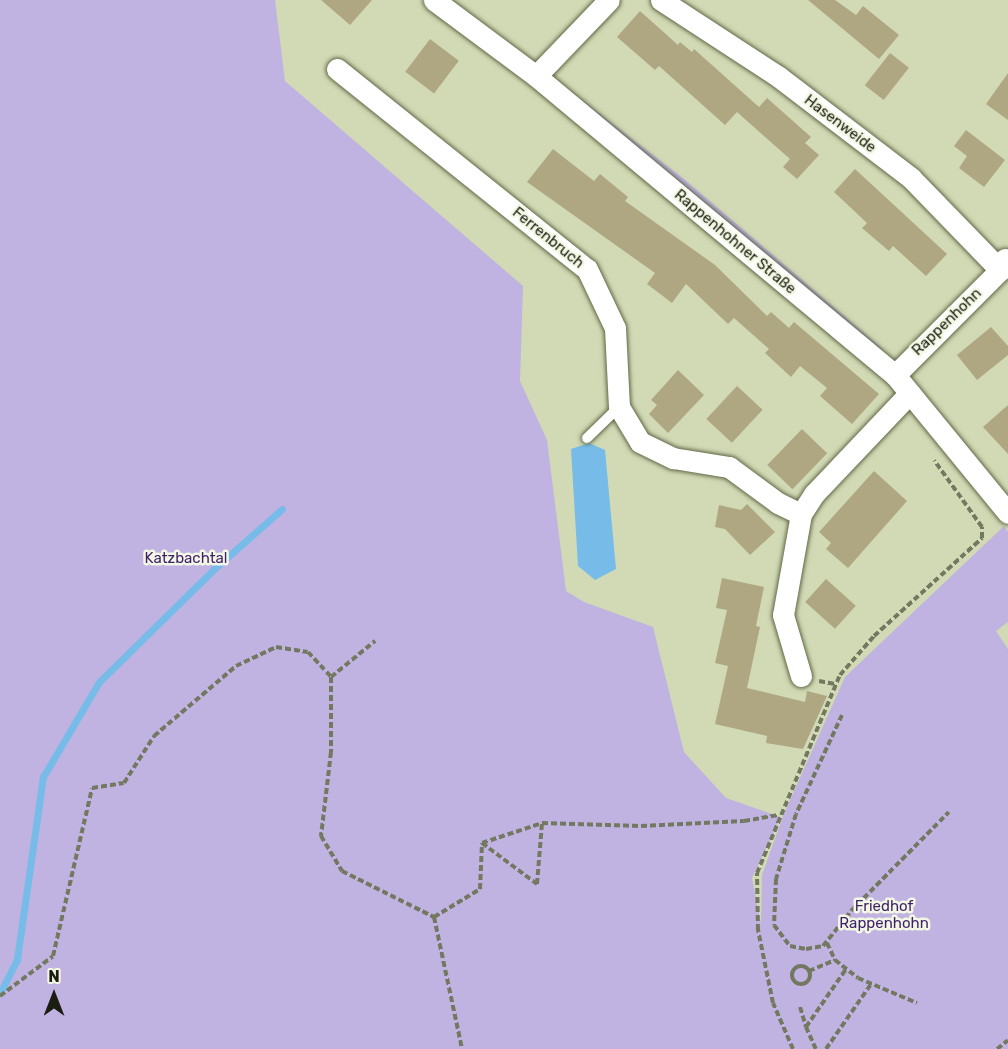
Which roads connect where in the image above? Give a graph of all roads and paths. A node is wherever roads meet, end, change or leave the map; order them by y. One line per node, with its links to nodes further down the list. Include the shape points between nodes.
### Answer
1 (434, 0): 5 (street, Rappenhohner Straße)
2 (609, 0): 5 (street)
3 (661, 0): 6 (street, Hasenweide, via 779,78 911,178)
4 (337, 69): 9 (street, Ferrenbruch, via 587,269 615,328)
5 (536, 76): 7 (street, Rappenhohner Straße)
6 (1006, 262): 7 (street, Rappenhohn)
7 (895, 375): 8 (street, Rappenhohner Straße)
8 (910, 393): 12 (street, Rappenhohner Straße); 13 (street, via 814,494)
9 (618, 407): 10 (lane); 13 (street, Ferrenbruch, via 640,442 673,458 729,467 777,502)
10 (587, 438)
11 (931, 455): 19 (path, via 982,527 982,538 874,636 840,675)
12 (1008, 513)
13 (801, 514): 15 (street, via 783,615)
14 (375, 641): 16 (path)
15 (801, 676)
16 (331, 677): 22 (path, via 331,752 321,836 342,871); 28 (path, via 308,651 276,647 236,666 154,736 124,783 92,788 53,956)
17 (842, 716): 23 (path, via 796,814 781,861 775,897 774,925 790,946 806,950)
18 (949, 812): 23 (path, via 851,911)
19 (779, 815): 20 (path, via 744,821 641,826); 34 (path, via 757,873 758,930 773,1003)
20 (542, 823): 21 (path); 21 (path, via 537,884)
21 (482, 843): 22 (path, via 480,889)
22 (434, 917): 33 (path)
23 (827, 943): 24 (path)
24 (835, 960): 25 (path); 26 (path)
25 (846, 969): 27 (path); 31 (path)
26 (809, 971): 26 (path, via 797,968 794,980 805,983)
27 (871, 984): 29 (path); 36 (path)
28 (0, 996)
29 (916, 1003)
30 (800, 1007): 31 (path)
31 (806, 1027): 35 (path)
32 (1008, 1040): 37 (path)
33 (462, 1049)
34 (793, 1049)
35 (816, 1049)
36 (826, 1049)
37 (997, 1049)

